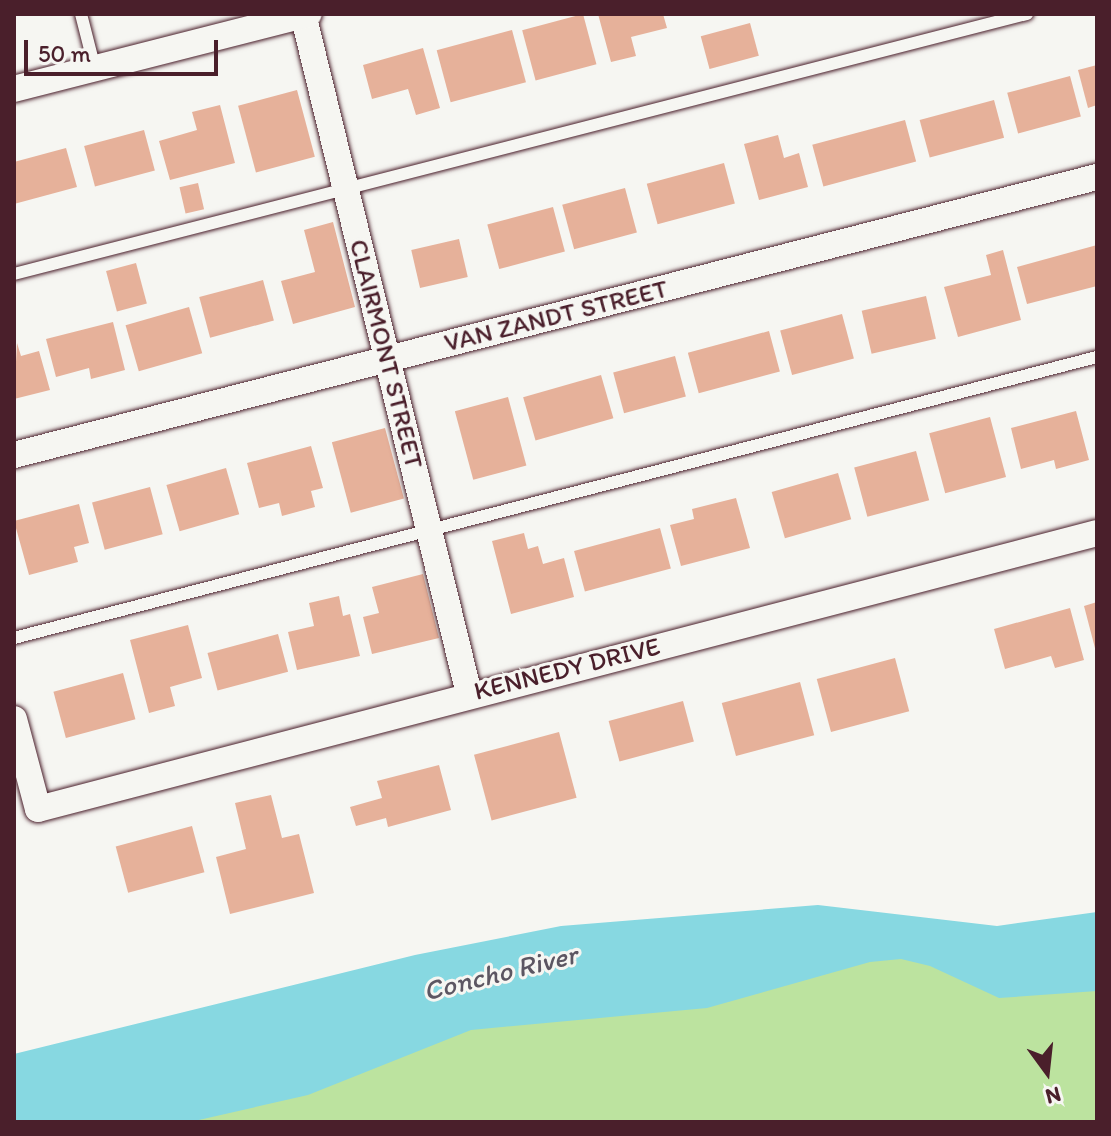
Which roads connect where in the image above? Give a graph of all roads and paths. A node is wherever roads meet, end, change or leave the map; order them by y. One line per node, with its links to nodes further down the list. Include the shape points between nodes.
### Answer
1 (81, 14): 4 (lane)
2 (1027, 14): 7 (lane)
3 (305, 15): 4 (street); 7 (street, CLAIRMONT STREET)
4 (95, 69): 5 (street)
5 (14, 89)
6 (1097, 177): 10 (street, VAN ZANDT STREET)
7 (346, 190): 8 (lane); 10 (street, CLAIRMONT STREET)
8 (14, 274)
9 (1097, 357): 12 (lane)
10 (387, 359): 11 (street, VAN ZANDT STREET); 12 (street, CLAIRMONT STREET)
11 (14, 455)
12 (429, 530): 14 (lane); 15 (street, CLAIRMONT STREET)
13 (1097, 533): 15 (street, KENNEDY DRIVE)
14 (14, 638)
15 (469, 694): 16 (street, KENNEDY DRIVE, via 38,809)
16 (14, 719)

